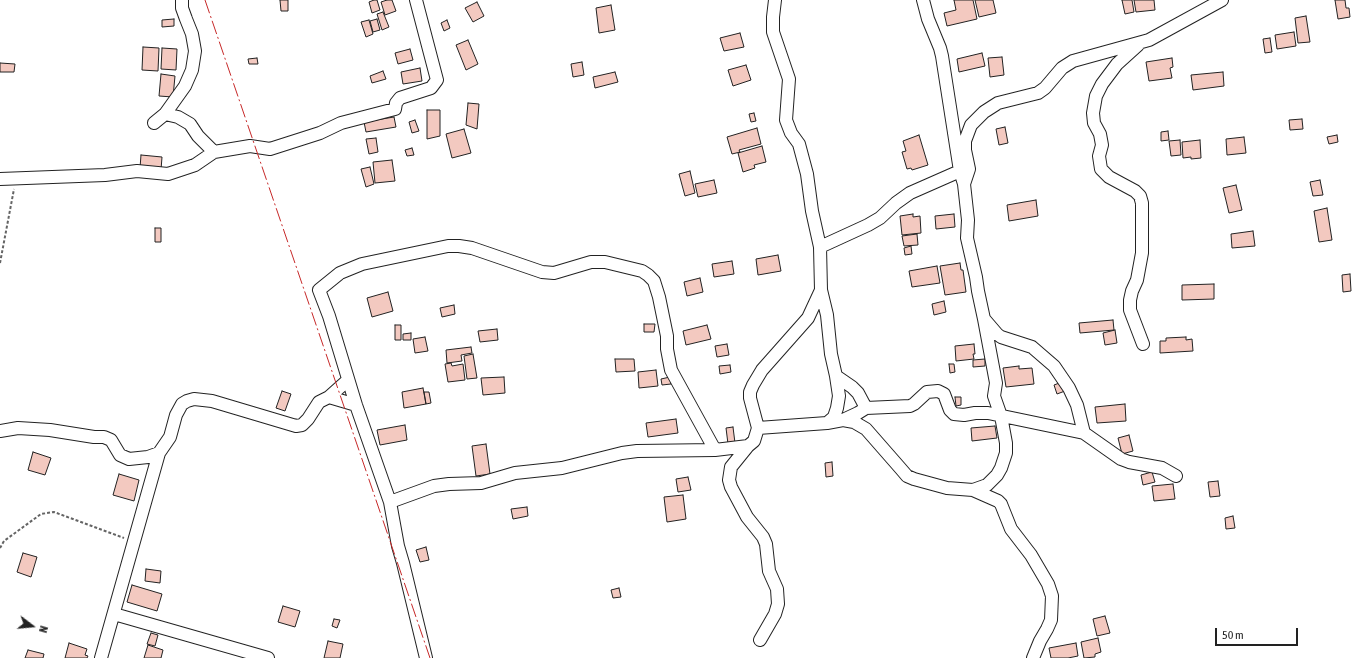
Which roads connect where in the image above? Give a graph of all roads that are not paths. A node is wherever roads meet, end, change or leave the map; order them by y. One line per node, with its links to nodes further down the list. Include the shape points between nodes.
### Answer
1 (182, 0): 7 (street, via 195,51 192,70 185,86)
2 (416, 0): 9 (street, via 437,76 431,88 400,98 395,109 341,123 320,133 270,149 250,146)
3 (775, 0): 13 (street, via 774,32 789,79 786,120 803,156)
4 (922, 0): 10 (street, via 942,56)
5 (1220, 0): 6 (street)
6 (1140, 43): 12 (street, via 1073,61 1062,68 1045,88 998,103 984,112 971,125 965,141 969,169); 16 (street, via 1117,64 1102,84 1096,96 1093,113 1102,145 1099,156 1101,169 1109,177 1135,191 1142,203 1142,253 1130,300 1130,310)
7 (165, 114): 8 (street); 9 (street, via 178,117 190,124)
8 (154, 123)
9 (214, 152): 11 (street, via 196,165 168,174 137,171 105,175)
10 (960, 171): 12 (street); 13 (street, via 910,193 880,218)
11 (0, 179)
12 (964, 184): 15 (street, via 967,238)
13 (820, 247): 14 (street)
14 (821, 290): 17 (street); 27 (street, via 808,318 762,370 753,385 750,398)
15 (984, 319): 19 (street, via 996,383); 29 (street, via 1001,337 1032,347 1054,366 1077,405)
16 (1143, 344)
17 (836, 376): 22 (street, via 858,393); 26 (street, via 838,408 834,417)
18 (348, 380): 20 (street); 21 (street); 31 (street, via 319,290 340,273 362,264 448,246 472,248 542,272 554,273 591,262 606,262 642,271 654,281 667,336 671,370)
19 (994, 396): 23 (street); 24 (street)
20 (329, 397): 21 (street); 32 (street, via 319,402 302,425 296,426 212,401 187,401 178,410 170,437)
21 (356, 405): 35 (street)
22 (866, 408): 23 (street, via 910,406 927,392 938,391 944,394 954,414); 25 (street)
23 (975, 413): 24 (street)
24 (1001, 416): 29 (street); 34 (street, via 1006,442 1002,468 987,485)
25 (843, 420): 26 (street); 34 (street, via 854,422 866,429 907,476 947,488)
26 (827, 423): 27 (street)
27 (758, 428): 30 (street, via 754,441)
28 (0, 431): 32 (street, via 18,428 104,437 111,440 120,455 129,459)
29 (1084, 433): 33 (street, via 1121,459 1162,468)
30 (748, 446): 31 (street); 37 (street, via 731,467 729,480 748,517 763,537 769,571 777,589 778,604 775,614)
31 (715, 450): 35 (street, via 622,453 562,468 515,473 481,483 434,486)
32 (159, 453): 36 (street)
33 (1176, 476)
34 (973, 490): 41 (street, via 1001,504 1014,535 1028,551 1051,590 1051,620)
35 (390, 502): 40 (street, via 398,546)
36 (114, 614): 38 (street); 39 (street)
37 (760, 640)
38 (101, 658)
39 (268, 658)
40 (426, 658)
41 (1033, 658)

